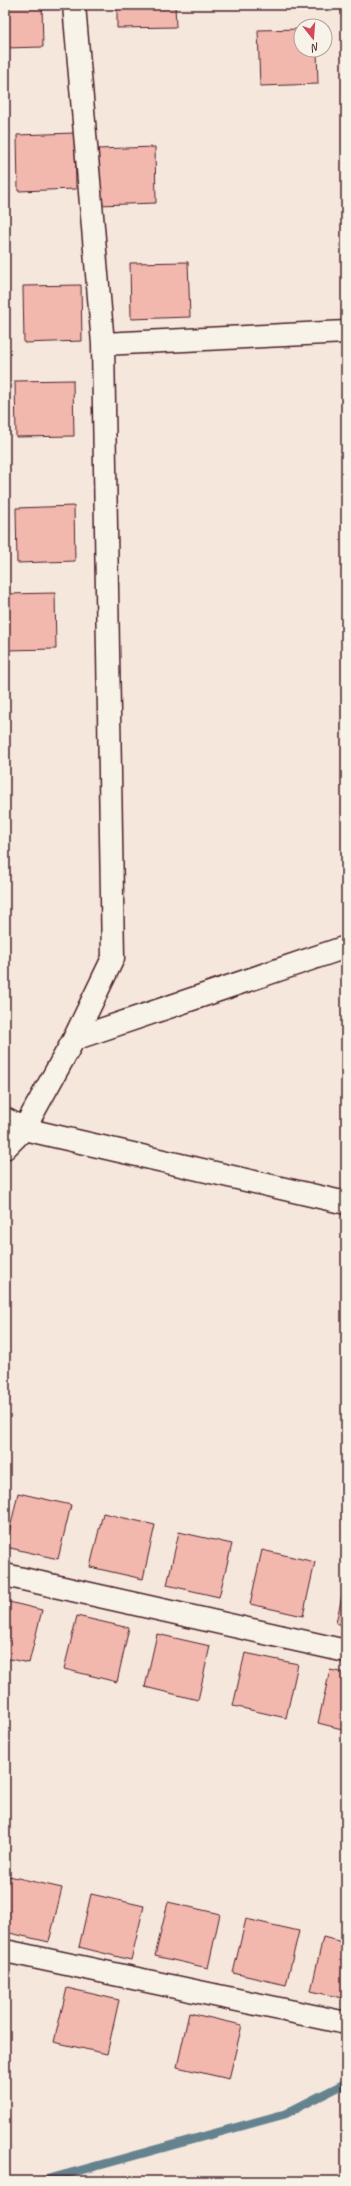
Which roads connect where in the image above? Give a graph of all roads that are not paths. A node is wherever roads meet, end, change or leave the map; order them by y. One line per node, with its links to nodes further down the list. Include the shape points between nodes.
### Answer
1 (74, 5): 3 (street)
2 (346, 332): 3 (street)
3 (103, 344): 5 (street, via 113,958)
4 (346, 947): 5 (street)
5 (74, 1039): 6 (street)
6 (14, 1124): 7 (street); 8 (street)
7 (5, 1148)
8 (346, 1202)
9 (5, 1575): 10 (street)
10 (346, 1651)
11 (5, 1951): 12 (street)
12 (346, 2023)

